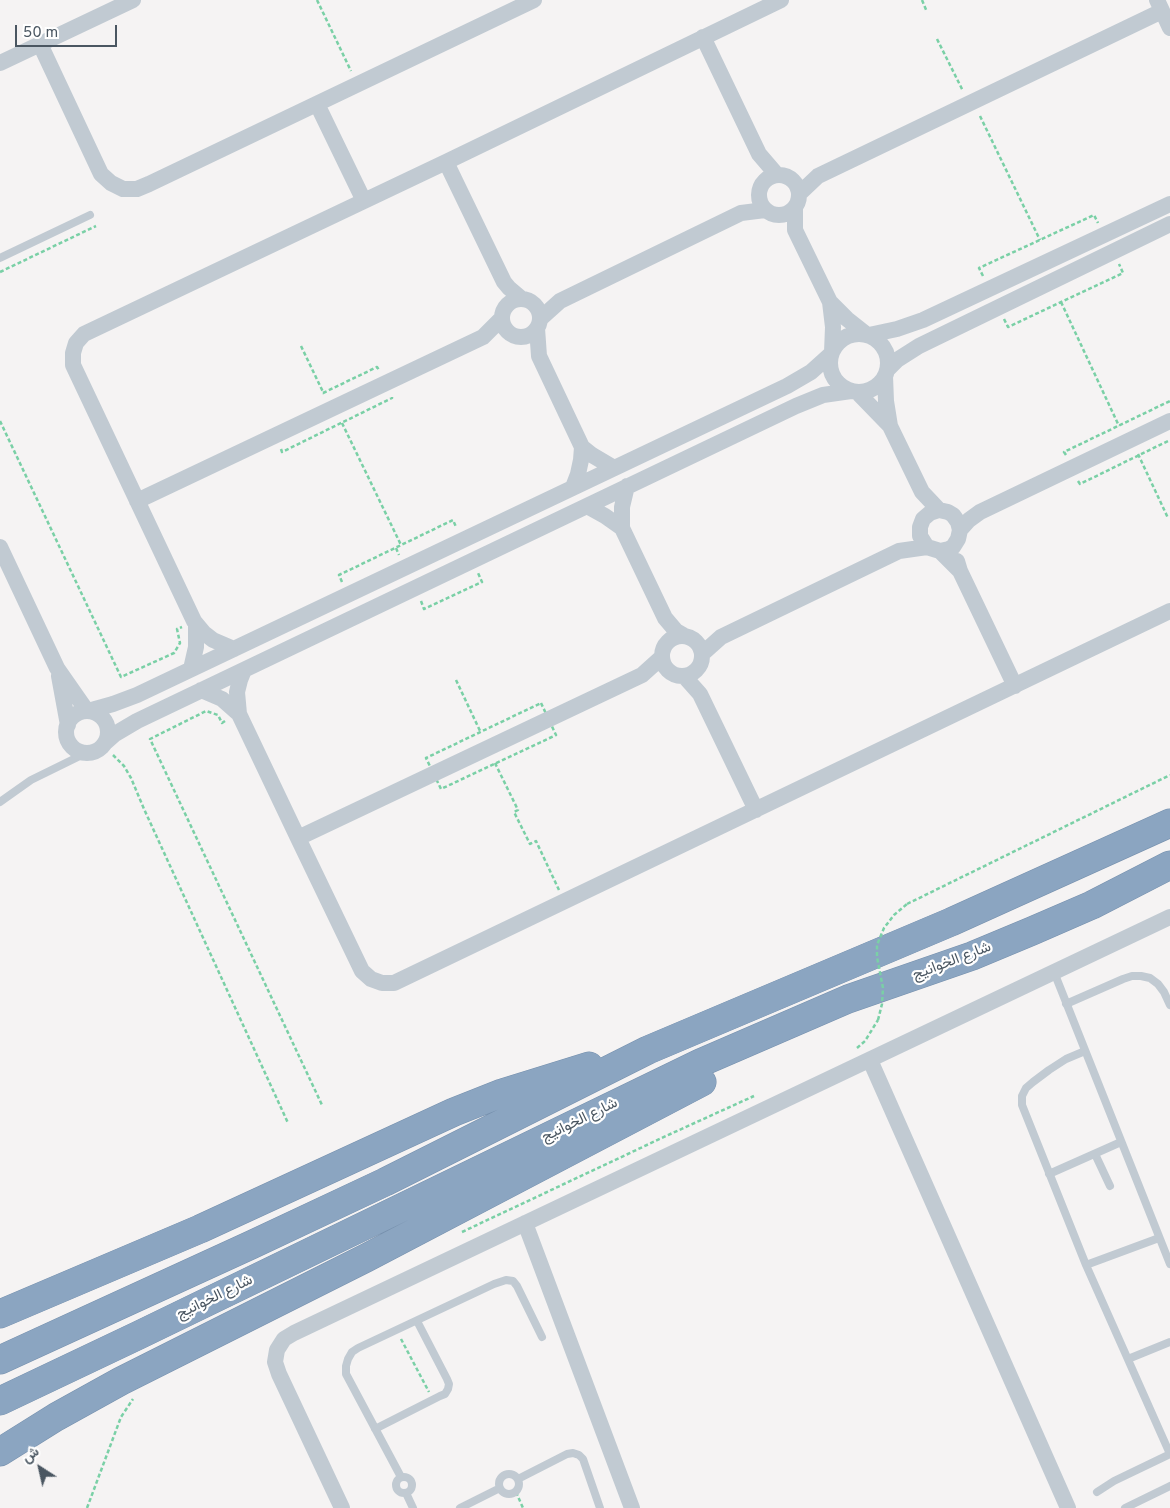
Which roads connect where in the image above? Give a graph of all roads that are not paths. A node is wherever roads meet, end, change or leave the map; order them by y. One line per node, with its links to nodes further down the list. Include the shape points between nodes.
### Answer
1 (133, 0): 7 (street)
2 (534, 0): 9 (street)
3 (781, 0): 6 (street)
4 (1159, 5): 5 (street); 13 (street)
5 (1170, 28)
6 (703, 37): 10 (street); 11 (street)
7 (40, 44): 8 (street); 9 (street, via 101,174 123,188 137,189 149,184)
8 (0, 63)
9 (316, 104): 16 (street)
10 (760, 154): 12 (street); 14 (street)
11 (446, 162): 16 (street); 22 (street)
12 (783, 176): 13 (street); 14 (street, via 768,178); 15 (street, via 796,185)
13 (818, 176): 15 (street)
14 (766, 201): 15 (street, via 787,213); 20 (street); 24 (street)
15 (797, 201): 20 (street)
16 (364, 202): 42 (street, via 94,329 76,343 73,365)
17 (1170, 204): 28 (street, via 910,325)
18 (90, 215): 21 (lane)
19 (1170, 224): 33 (street, via 918,346 902,356)
20 (796, 230): 25 (street)
21 (0, 258)
22 (504, 282): 23 (street); 26 (street)
23 (527, 300): 24 (street); 26 (street, via 513,300); 27 (street, via 537,308)
24 (560, 301): 27 (street)
25 (830, 302): 28 (street); 31 (street)
26 (503, 313): 29 (street, via 504,328); 30 (street)
27 (538, 324): 29 (street, via 528,336); 32 (street)
28 (868, 335): 31 (street, via 846,337); 33 (street, via 885,349)
29 (514, 336): 30 (street); 32 (street)
30 (483, 337): 42 (street)
31 (832, 353): 34 (street, via 830,366 834,377 841,386); 38 (street, via 793,383)
32 (539, 356): 37 (street)
33 (887, 372): 34 (street, via 870,390); 36 (street, via 886,401)
34 (854, 392): 36 (street); 39 (street, via 837,392 810,400)
35 (1170, 421): 45 (street)
36 (890, 426): 41 (street)
37 (582, 446): 38 (street); 40 (street)
38 (614, 468): 40 (street)
39 (627, 486): 43 (street); 46 (street)
40 (573, 487): 56 (street)
41 (922, 492): 44 (street); 47 (street)
42 (137, 501): 53 (street)
43 (587, 506): 46 (street); 60 (street)
44 (946, 512): 45 (street, via 966,515); 47 (street, via 930,513); 48 (street, via 958,522)
45 (980, 512): 48 (street, via 969,520)
46 (622, 528): 52 (street)
47 (927, 537): 48 (street, via 949,549); 50 (street); 55 (street)
48 (958, 537): 50 (street)
49 (0, 547): 58 (street)
50 (960, 571): 61 (street)
51 (1170, 611): 61 (street)
52 (665, 618): 54 (street, via 676,630); 57 (street)
53 (195, 623): 56 (street, via 213,640); 59 (street, via 196,647)
54 (689, 637): 55 (street); 57 (street, via 698,643); 57 (street, via 673,637)
55 (721, 637): 57 (street)
56 (234, 649): 59 (street)
57 (680, 662): 68 (street, via 700,694); 70 (street, via 642,675)
58 (58, 668): 63 (street); 65 (street)
59 (191, 669): 63 (street, via 137,695)
60 (244, 670): 62 (street); 64 (street, via 237,692)
61 (1015, 686): 68 (street)
62 (201, 690): 64 (street, via 222,699); 66 (street, via 137,721)
63 (88, 711): 65 (street, via 75,715); 66 (street, via 103,718 107,725 108,734)
64 (239, 714): 70 (street)
65 (68, 725): 66 (street, via 68,740 78,751)
66 (98, 747): 67 (lane, via 31,780)
67 (0, 802)
68 (756, 810): 70 (street, via 394,983 371,979 362,971)
69 (1170, 824): 77 (highway, via 951,922)
70 (298, 838)
71 (1170, 866): 74 (highway, شارع الخوانيج, via 1092,905 972,956)
72 (1170, 917): 73 (street)
73 (1054, 972): 75 (lane); 79 (street)
74 (848, 999): 94 (highway, شارع الخوانيج, via 700,1063); 96 (highway, via 789,1041 704,1081 358,1262 121,1381)
75 (1066, 1004): 76 (lane, via 1122,979 1141,976 1158,984); 78 (lane)
76 (1170, 1006)
77 (648, 1050): 88 (highway, via 600,1062 454,1112 200,1229); 93 (highway, via 384,1182)
78 (1085, 1050): 80 (lane); 82 (lane, via 1049,1070 1026,1088 1022,1096 1022,1105)
79 (870, 1060): 84 (street); 108 (street)
80 (1122, 1142): 81 (lane); 85 (lane)
81 (1095, 1154): 82 (lane); 83 (lane)
82 (1049, 1174): 86 (lane)
83 (1110, 1186)
84 (525, 1224): 102 (street, via 294,1333 280,1344 275,1362 279,1374); 107 (street)
85 (1160, 1238): 86 (lane); 87 (lane)
86 (1086, 1264): 92 (lane)
87 (1170, 1264)
88 (0, 1314)
89 (417, 1320): 90 (lane, via 506,1280 518,1286); 95 (lane, via 358,1348 348,1359 346,1374); 95 (lane, via 449,1384 448,1389 445,1394)
90 (542, 1337)
91 (1170, 1342): 92 (lane)
92 (1128, 1359): 97 (lane)
93 (0, 1360)
94 (0, 1401)
95 (375, 1429): 104 (lane, via 401,1477 411,1481 411,1488 406,1493)
96 (0, 1452)
97 (1170, 1454): 101 (lane)
98 (518, 1479): 100 (lane, via 506,1474 500,1480); 100 (lane, via 516,1492 507,1494); 106 (lane, via 568,1454 579,1455)
99 (1170, 1486): 103 (lane)
100 (500, 1488): 105 (lane)
101 (1097, 1492)
102 (339, 1507)
103 (1130, 1507)
104 (413, 1508)
105 (460, 1508)
106 (600, 1508)
107 (632, 1508)
108 (1068, 1508)

